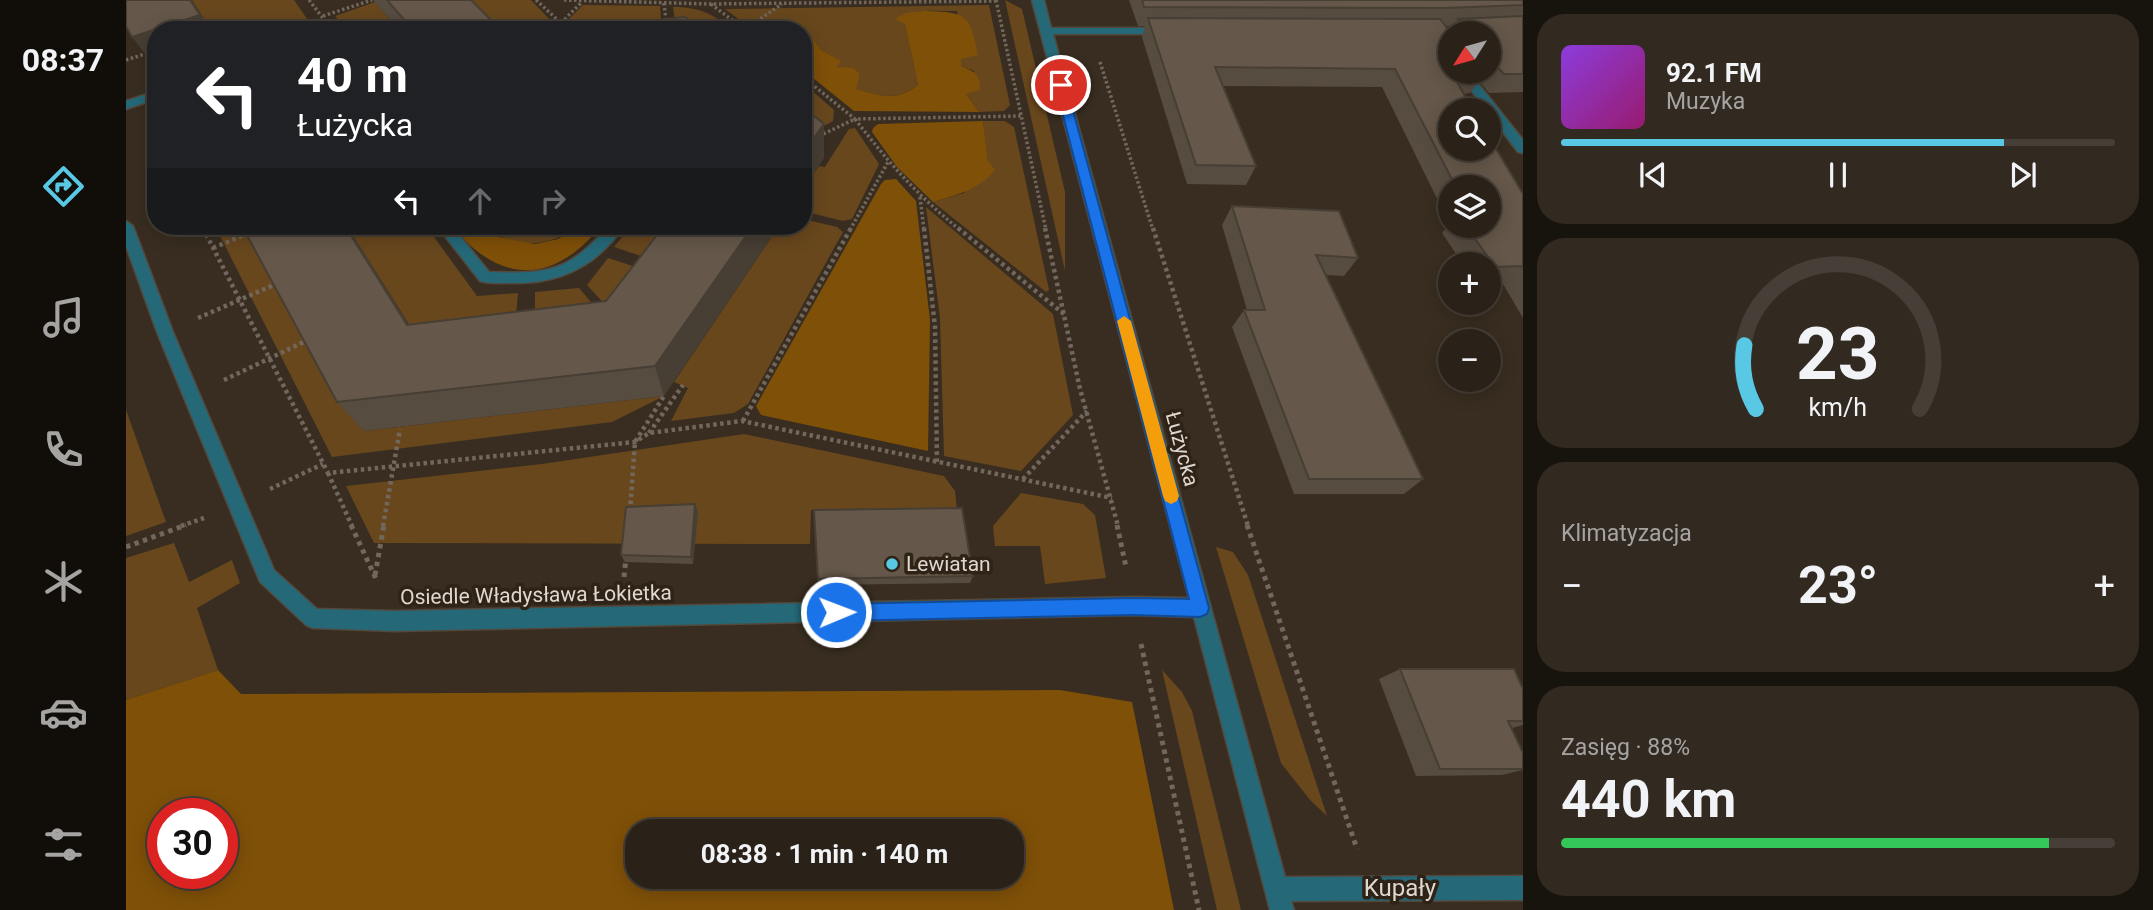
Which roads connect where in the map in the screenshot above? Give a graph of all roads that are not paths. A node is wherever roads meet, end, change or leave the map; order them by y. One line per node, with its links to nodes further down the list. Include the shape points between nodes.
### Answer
1 (1038, 0): 2 (street, Łużycka)
2 (1046, 31): 3 (street); 11 (street, Łużycka)
3 (1172, 31)
4 (1472, 84): 7 (street)
5 (147, 98): 6 (street)
6 (126, 105)
7 (1523, 149)
8 (126, 226): 11 (street, Osiedle Władysława Łokietka, via 267,576 313,618 395,621)
9 (451, 235): 10 (street, via 485,277 530,279 566,273)
10 (610, 235)
11 (1200, 608): 13 (street, Łużycka)
12 (1523, 888): 13 (street, Kupały, via 1370,888)
13 (1280, 900)

